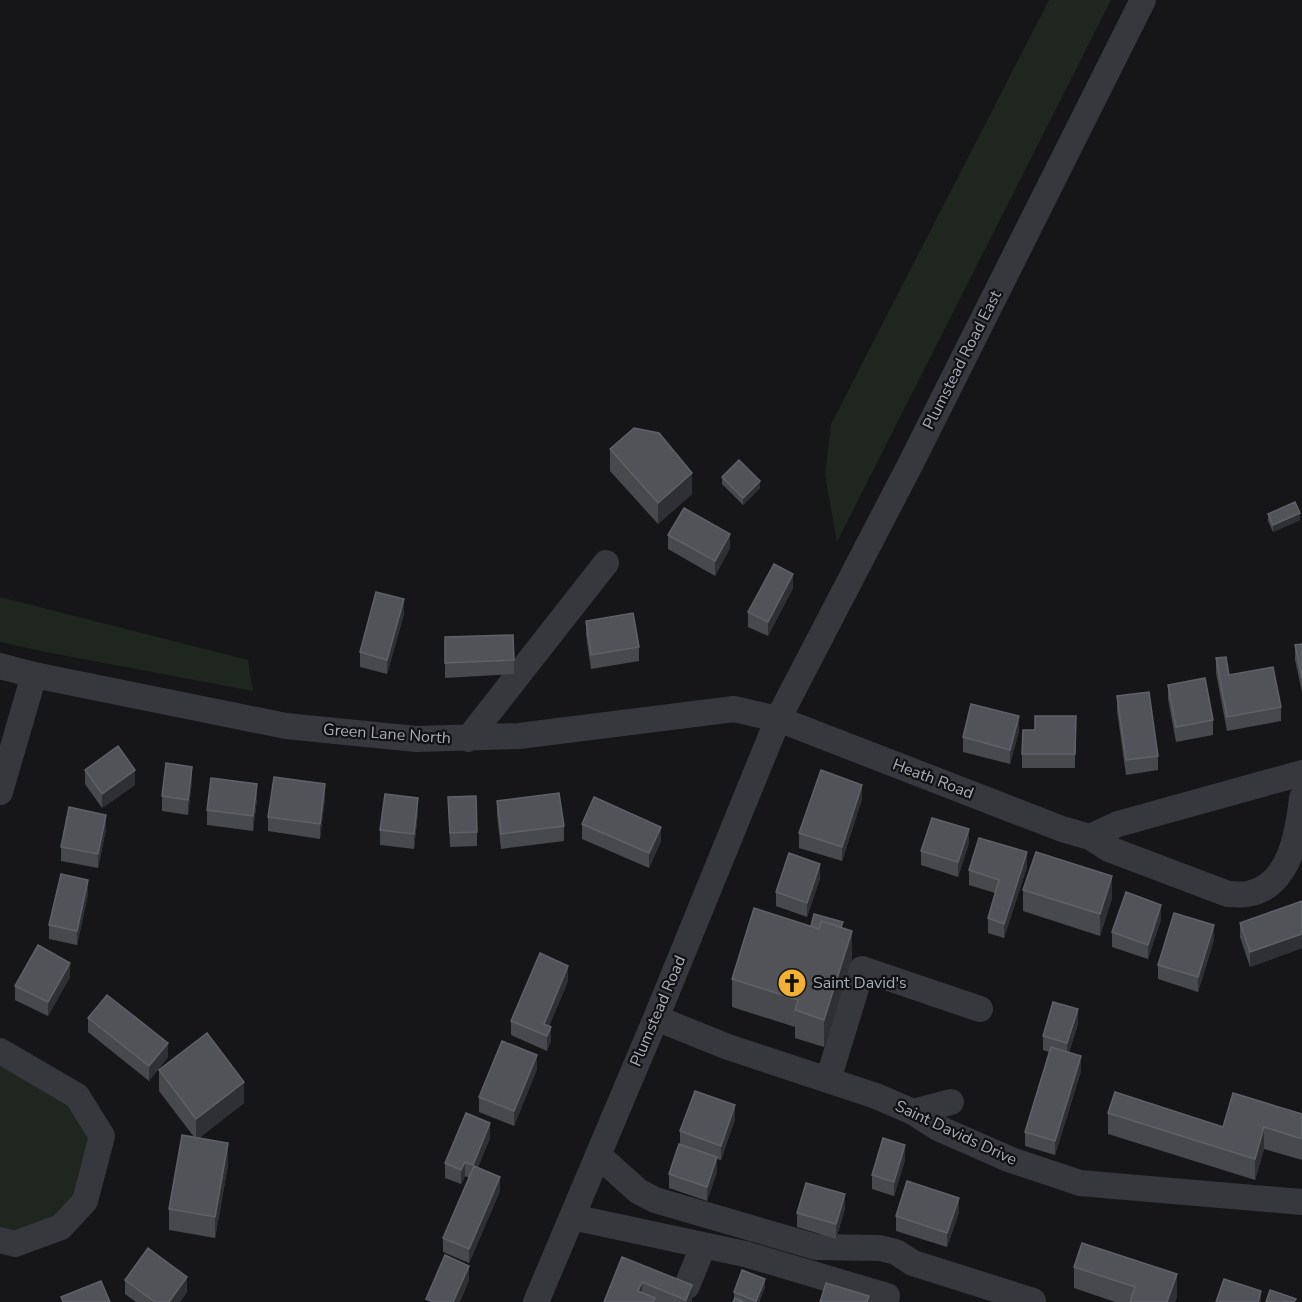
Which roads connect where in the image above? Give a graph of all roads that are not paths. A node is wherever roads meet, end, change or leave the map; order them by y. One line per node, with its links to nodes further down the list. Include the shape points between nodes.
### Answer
1 (1143, 0): 5 (street, Plumstead Road East)
2 (606, 563): 6 (street)
3 (0, 666): 4 (street, Green Lane North)
4 (34, 675): 6 (street, Green Lane North, via 286,726 416,739); 8 (street)
5 (778, 719): 6 (street, Green Lane North, via 734,709); 10 (street, Heath Road); 12 (street, Plumstead Road)
6 (468, 739)
7 (1302, 772): 10 (street, via 1118,824)
8 (0, 792)
9 (1302, 798): 10 (street, Heath Road, via 1290,856 1277,878 1263,889 1247,894 1228,894 1109,849)
10 (1090, 837)
11 (980, 1009): 14 (street, via 862,969)
12 (656, 1018): 14 (street, Saint Davids Drive); 17 (street, Plumstead Road)
13 (0, 1051): 20 (street, via 77,1096 102,1136 85,1201 61,1227 15,1244)
14 (828, 1080): 16 (street, Saint Davids Drive)
15 (951, 1102): 16 (street)
16 (913, 1112): 18 (street, Saint Davids Drive, via 938,1128 1011,1160 1080,1183)
17 (598, 1155): 19 (street, Plumstead Road); 24 (street, via 638,1191 655,1200 816,1247 896,1252 913,1263)
18 (1302, 1202)
19 (572, 1217): 21 (street); 25 (street, Plumstead Road)
20 (0, 1240)
21 (703, 1246): 22 (street); 23 (street, via 745,1254)
22 (687, 1286)
23 (887, 1296)
24 (1033, 1300)
25 (536, 1302)

